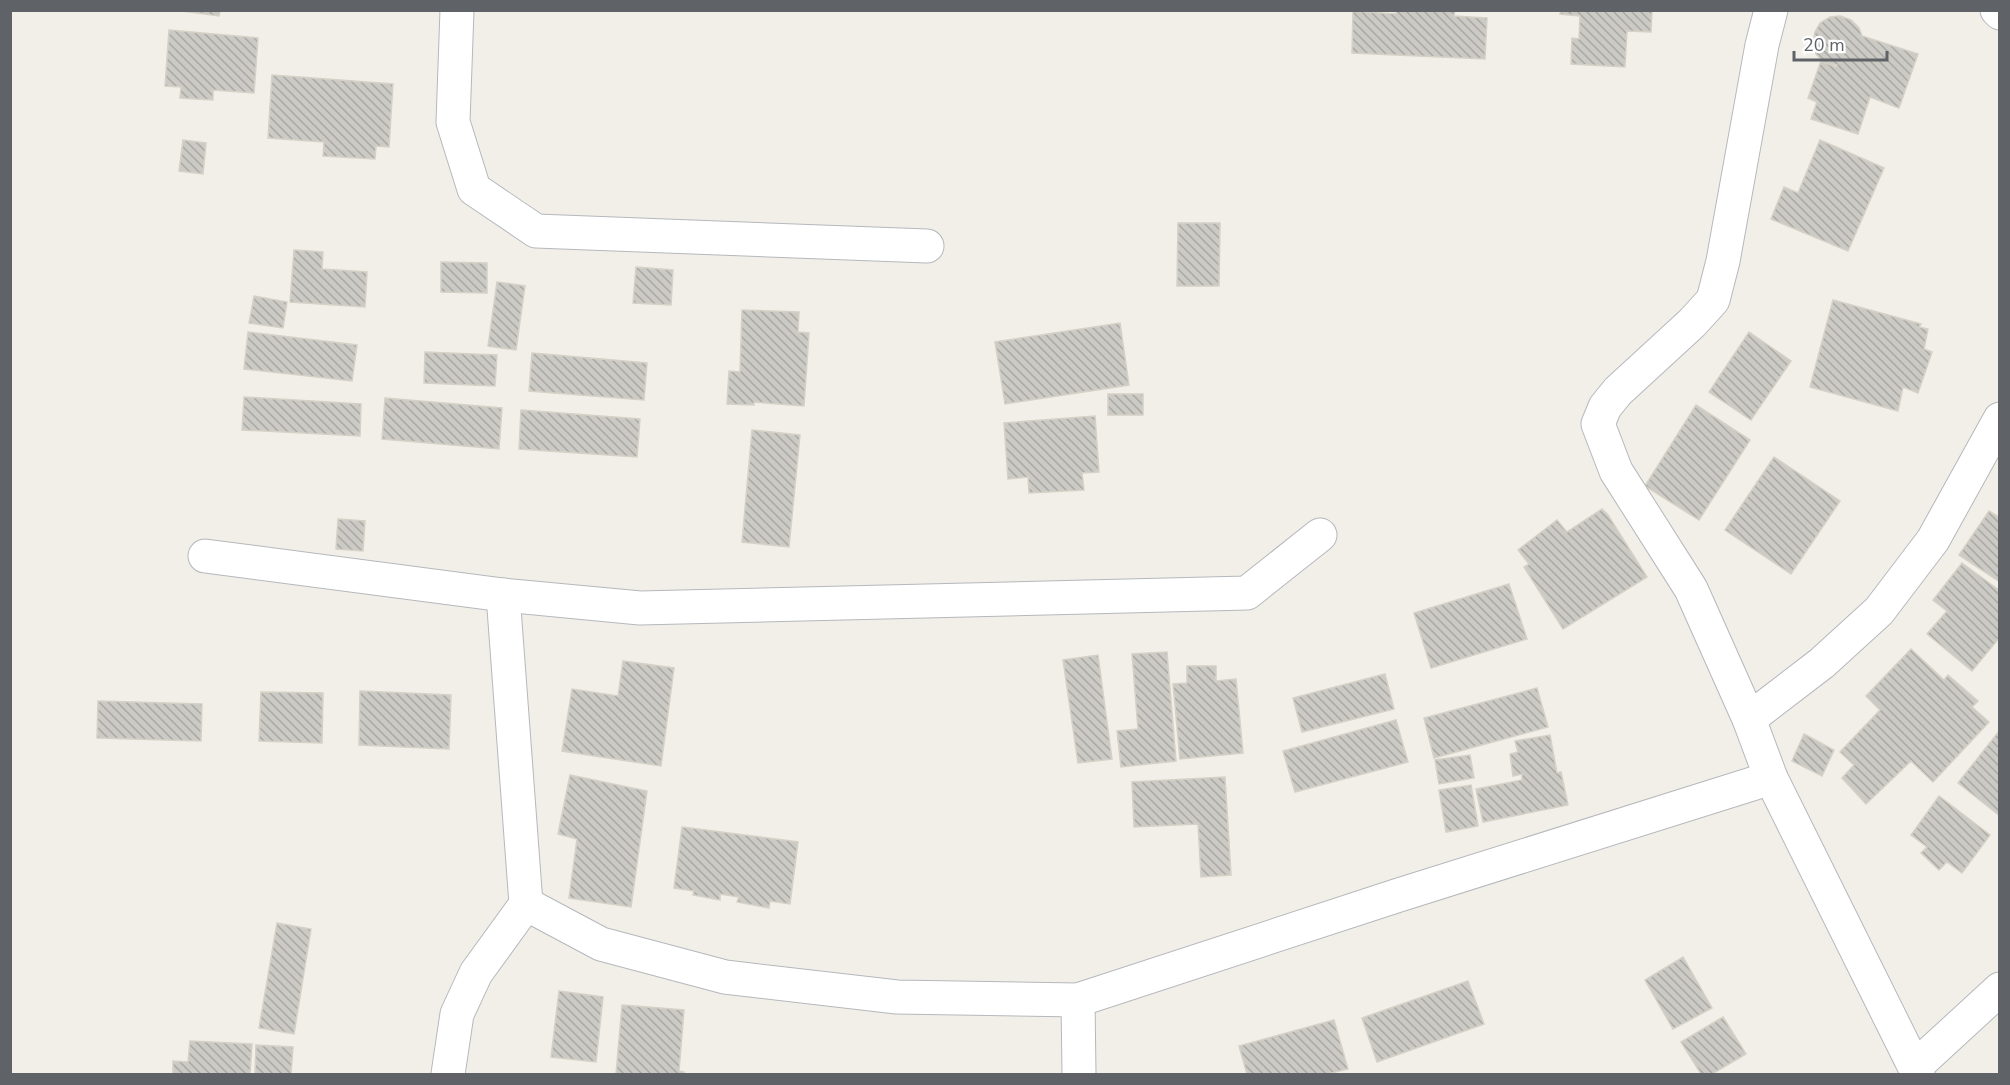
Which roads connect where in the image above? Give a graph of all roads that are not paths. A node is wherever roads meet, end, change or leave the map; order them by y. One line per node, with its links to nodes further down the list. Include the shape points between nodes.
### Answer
1 (457, 10): 3 (street, via 453,122 474,189 536,231)
2 (1771, 10): 8 (street, via 1724,261 1713,300 1618,391 1605,406 1598,424 1616,471 1691,589)
3 (927, 246)
4 (2000, 419): 8 (street, via 1934,540 1879,611 1822,663)
5 (1320, 535): 7 (street, via 1247,593 640,608)
6 (205, 556): 7 (street)
7 (503, 595): 10 (street)
8 (1749, 719): 9 (street)
9 (1771, 778): 12 (street); 13 (street)
10 (526, 904): 12 (street, via 601,944 725,977 897,998); 14 (street, via 476,973 458,1014)
11 (2000, 989): 13 (street)
12 (1078, 1000): 15 (street)
13 (1917, 1071)
14 (448, 1074)
15 (1079, 1074)

